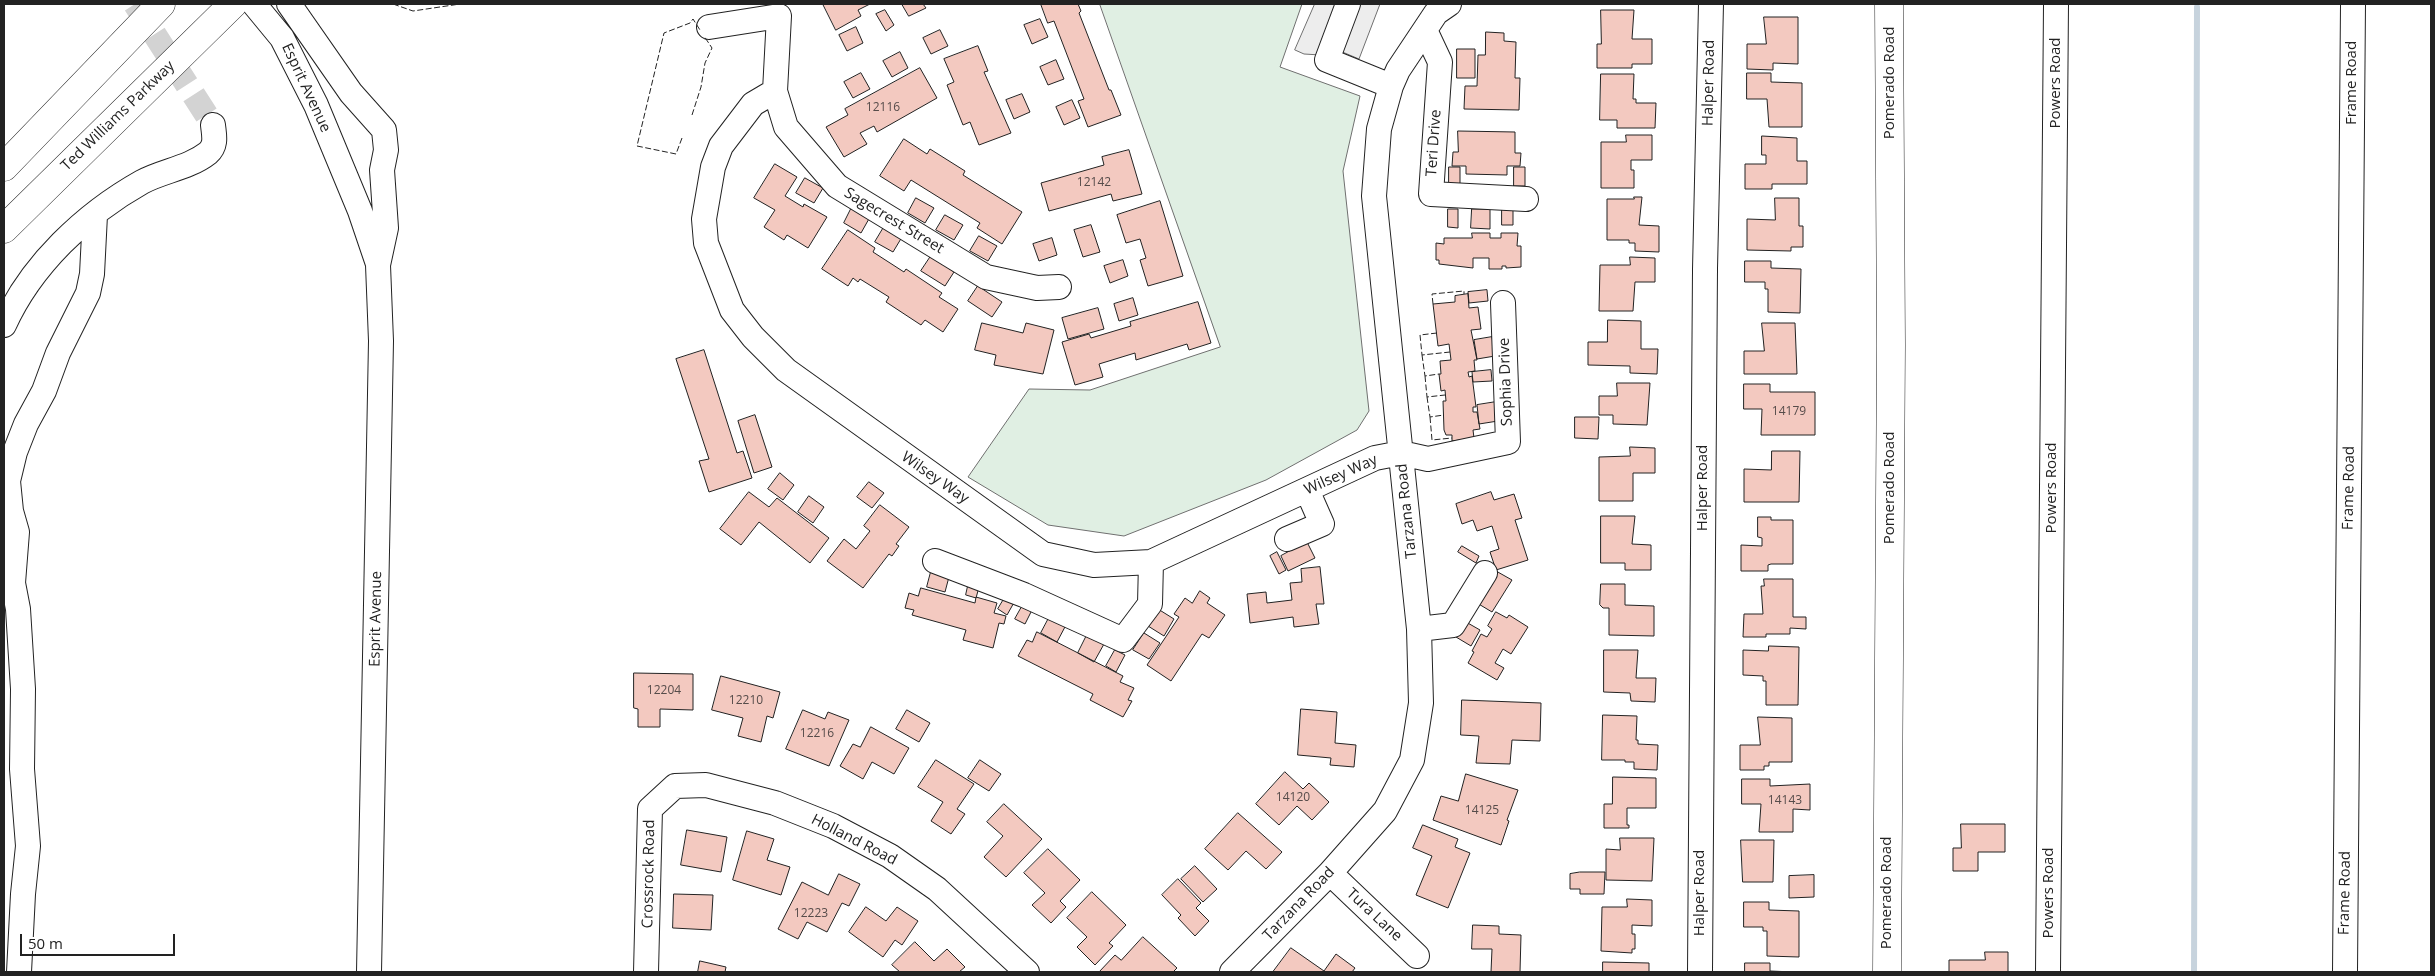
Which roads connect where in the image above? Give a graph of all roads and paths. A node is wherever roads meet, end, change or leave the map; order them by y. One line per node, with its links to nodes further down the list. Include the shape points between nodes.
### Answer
1 (161, 4): 16 (main road)
2 (233, 4): 21 (main road, Ted Williams Parkway)
3 (254, 4): 18 (street, Esprit Avenue, via 282,38 316,104)
4 (290, 4): 17 (street, Esprit Avenue, via 351,94 384,130 386,150)
5 (1348, 4): 13 (street, via 1326,60)
6 (1449, 4): 12 (street, Tarzana Road, via 1436,13)
7 (1711, 4): 41 (street, Halper Road, via 1705,269)
8 (1889, 4): 42 (main road, Pomerado Road, via 1891,345)
9 (2056, 4): 43 (street, Powers Road)
10 (2353, 4): 44 (street, Frame Road)
11 (710, 27): 14 (street, via 779,16)
12 (1425, 30): 13 (street, Tarzana Road); 19 (street, Teri Drive, via 1440,62 1431,194)
13 (1391, 86): 26 (street, Tarzana Road, via 1379,129 1374,196)
14 (775, 91): 23 (street, Sagecrest Street, via 786,127 837,186 986,277 1037,288); 30 (street, Wilsey Way, via 752,104 721,146 713,167 704,219 706,243 732,310 752,337 786,370 1043,554 1094,565)
15 (214, 124): 20 (street, via 215,143 209,152 143,182)
16 (4, 167)
17 (382, 170): 18 (street); 22 (street, Esprit Avenue, via 386,228)
18 (347, 179): 22 (street, Esprit Avenue)
19 (1526, 199)
20 (95, 215): 25 (street, via 49,258 12,306); 36 (street, via 88,293 26,424 8,481 16,532 13,583 23,689 23,778 28,846)
21 (4, 229)
22 (378, 265): 37 (street, Esprit Avenue, via 381,341)
23 (1059, 287)
24 (1504, 303): 26 (street, Sophia Drive, via 1508,442 1428,459)
25 (4, 325)
26 (1401, 453): 27 (street, Wilsey Way, via 1375,458); 32 (street, Tarzana Road)
27 (1307, 490): 28 (street, via 1322,524); 30 (street, Wilsey Way)
28 (1287, 539)
29 (935, 561): 30 (street, via 1024,595 1123,640 1150,604)
30 (1150, 562)
31 (1485, 573): 32 (street, via 1453,625)
32 (1419, 629): 34 (street, Tarzana Road, via 1421,703 1412,760 1385,811)
33 (675, 786): 38 (street, Crossrock Road, via 650,809); 39 (street, Holland Road, via 706,785 775,803 832,826 890,856 937,889)
34 (1330, 873): 35 (street, Tura Lane); 40 (street, Tarzana Road)
35 (1417, 956)
36 (19, 972)
37 (369, 972)
38 (646, 972)
39 (1027, 972)
40 (1232, 972)
41 (1700, 972)
42 (1886, 972)
43 (2048, 972)
44 (2345, 972)

